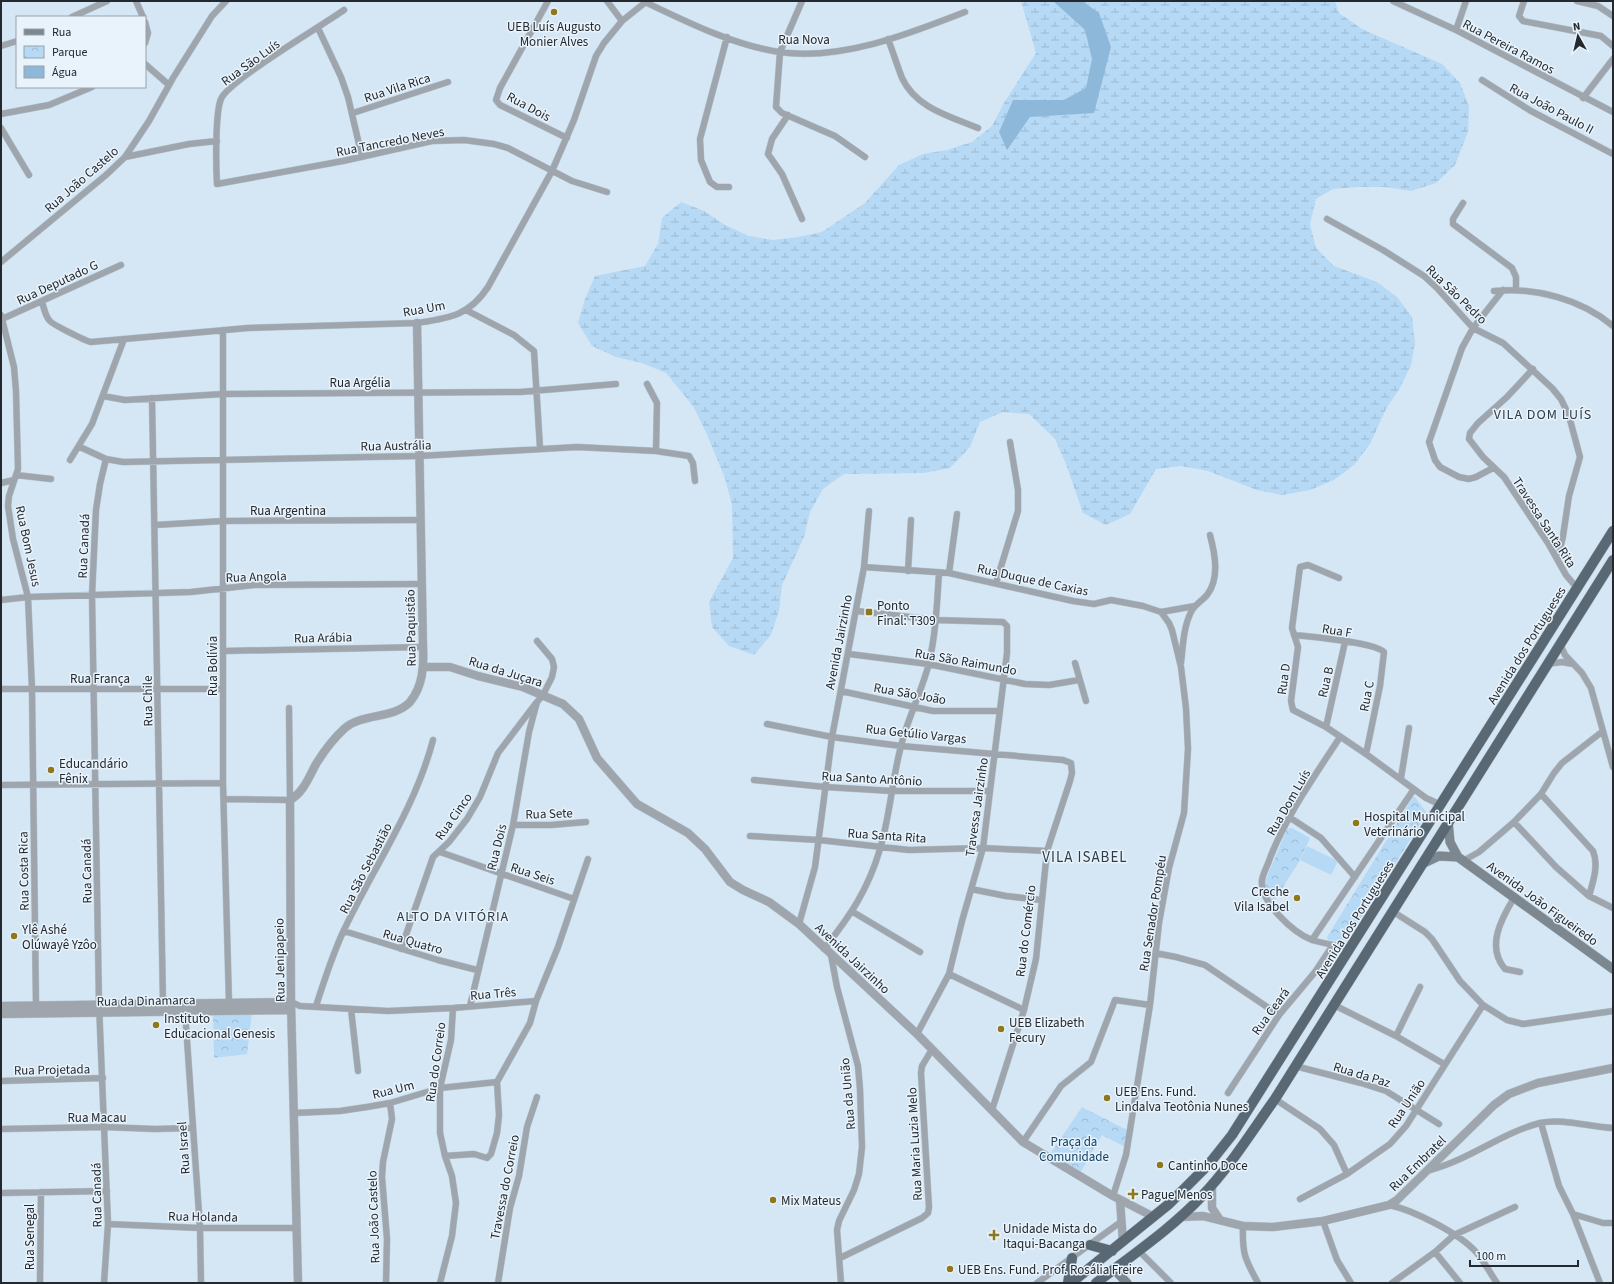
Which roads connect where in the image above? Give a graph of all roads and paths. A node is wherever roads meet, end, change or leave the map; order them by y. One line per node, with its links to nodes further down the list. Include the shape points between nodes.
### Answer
1 (107, 1): 15 (street)
2 (136, 1): 16 (street)
3 (226, 1): 33 (street, Rua João Castelo, via 212,16)
4 (548, 1): 42 (street, Rua Dois, via 500,88 496,100 500,105)
5 (607, 1): 18 (street)
6 (802, 1): 28 (street)
7 (1393, 1): 21 (street, Rua Pereira Ramos)
8 (1466, 1): 21 (street)
9 (1524, 1): 27 (street, via 1519,16 1523,21 1601,36)
10 (1577, 1): 12 (street)
11 (646, 2): 18 (street, Rua Um); 22 (street, Rua Nova)
12 (1588, 2): 17 (street)
13 (344, 10): 20 (street, Rua São Luís)
14 (965, 12): 23 (street, Rua Nova, via 920,30)
15 (74, 16)
16 (143, 16)
17 (1613, 16)
18 (622, 21): 42 (street, Rua Um, via 596,56)
19 (146, 26): 24 (street)
20 (318, 28): 37 (street, Rua Vila Rica, via 341,77); 43 (street, Rua São Luís, via 225,92 219,105)
21 (1456, 30): 35 (street, Rua Pereira Ramos)
22 (727, 37): 28 (street, Rua Nova); 51 (street, via 700,139 701,160 710,182 717,187)
23 (888, 39): 28 (street, Rua Nova, via 858,47 815,53); 41 (street, via 902,78 913,94 933,109)
24 (146, 40)
25 (16, 41): 26 (street)
26 (1, 46)
27 (1613, 46)
28 (780, 52): 39 (street, via 775,105 778,110)
29 (1613, 59): 35 (street)
30 (146, 65): 33 (street)
31 (1482, 80): 44 (street, Rua João Paulo II, via 1531,111)
32 (448, 82): 37 (street, Rua Vila Rica)
33 (169, 85): 45 (street, Rua João Castelo)
34 (90, 88): 38 (street, via 49,105)
35 (1583, 98): 36 (street, Rua Pereira Ramos)
36 (1613, 112)
37 (352, 113): 46 (street, Rua Vila Rica)
38 (1, 114)
39 (788, 115): 47 (street, via 835,136); 54 (street, via 772,140 768,154 782,174)
40 (1, 128): 49 (street)
41 (978, 128)
42 (567, 138): 48 (street, Rua Um)
43 (217, 141): 45 (street, via 176,146); 50 (street, Rua São Luís)
44 (1613, 154)
45 (125, 157): 56 (street, Rua João Castelo)
46 (362, 157): 48 (street, Rua Tancredo Neves, via 432,141 464,140 508,148); 50 (street, Rua Tancredo Neves)
47 (865, 157)
48 (552, 171): 52 (street, Rua Tancredo Neves, via 572,181); 62 (street, Rua Um, via 488,288 480,299)
49 (29, 175)
50 (216, 184)
51 (729, 187)
52 (607, 192)
53 (1463, 204): 58 (street, via 1453,219 1453,224 1512,268 1516,277)
54 (802, 219)
55 (1327, 219): 66 (street, Rua São Pedro, via 1424,276)
56 (1, 262)
57 (121, 265): 61 (street, Rua Deputado G)
58 (1516, 289): 59 (street); 65 (street, via 1560,298 1605,319)
59 (1503, 290): 60 (street); 66 (street)
60 (1494, 291)
61 (42, 302): 63 (street, Rua Deputado G); 68 (street, Rua Um, via 53,325 68,330 80,339 91,342)
62 (466, 310): 64 (street, Rua Um); 72 (street, via 514,335 533,349)
63 (2, 317): 87 (street, Rua Bom Jesus, via 16,380 18,463)
64 (417, 323): 67 (street, Rua Um); 73 (street, Rua Paquistão)
65 (1613, 326)
66 (1473, 328): 69 (street, Rua São Pedro, via 1503,343); 86 (street, via 1462,348 1431,435 1430,448 1435,460 1446,471 1459,477 1469,479)
67 (222, 330): 68 (street, Rua Um); 74 (street, Rua Bolívia)
68 (124, 339): 75 (street)
69 (1532, 369): 86 (street, Travessa Santa Rita, via 1470,433 1469,439); 99 (street, Rua São Pedro, via 1561,399 1571,422 1580,457 1569,496)
70 (616, 384): 72 (street, Rua Argélia)
71 (647, 384): 80 (street, via 657,403)
72 (535, 391): 73 (street, Rua Argélia); 79 (street)
73 (418, 393): 74 (street, Rua Argélia); 81 (street, Rua Paquistão)
74 (223, 394): 76 (street, Rua Argélia); 83 (street, Rua Bolívia)
75 (103, 396): 76 (street, Rua Argélia, via 125,400); 78 (street)
76 (152, 398): 85 (street, Rua Chile)
77 (1010, 442): 106 (street, via 1018,490 1018,511)
78 (80, 447): 82 (street, Rua Austrália); 84 (street)
79 (540, 448): 80 (street, Rua Austrália); 81 (street, Rua Austrália)
80 (656, 451): 89 (street, Rua Austrália, via 690,456)
81 (420, 456): 83 (street, Rua Austrália); 93 (street, Rua Paquistão)
82 (106, 459): 85 (street, Rua Austrália, via 124,462); 111 (street, Rua Canadá, via 96,510)
83 (223, 459): 85 (street, Rua Austrália); 95 (street, Rua Bolívia)
84 (70, 460)
85 (154, 461): 96 (street, Rua Chile)
86 (1493, 468): 99 (street, Travessa Santa Rita, via 1504,477)
87 (15, 477): 88 (street); 90 (street); 112 (street, Rua Bom Jesus, via 8,506 13,539)
88 (51, 479)
89 (695, 481)
90 (1, 483)
91 (869, 511): 101 (street, Avenida Jairzinho)
92 (957, 514): 104 (street)
93 (420, 520): 95 (street, Rua Argentina); 107 (street, Rua Paquistão)
94 (911, 520): 102 (street)
95 (223, 521): 96 (street, Rua Argentina); 108 (street, Rua Bolívia)
96 (156, 525): 110 (street, Rua Chile)
97 (1613, 531): 109 (highway, Avenida dos Portugueses)
98 (1210, 535): 114 (street, via 1214,553 1214,577 1210,592)
99 (1558, 560): 109 (street, Travessa Santa Rita)
100 (1613, 560): 120 (highway)
101 (864, 567): 102 (street, Rua Duque de Caxias); 115 (street, Avenida Jairzinho)
102 (908, 571): 103 (street, Rua Duque de Caxias)
103 (939, 573): 104 (street, Rua Duque de Caxias); 117 (street)
104 (949, 573): 106 (street, Rua Duque de Caxias)
105 (1339, 578): 118 (street, Rua D, via 1308,565 1300,567 1292,621)
106 (996, 583): 116 (street, Rua Duque de Caxias, via 1073,601 1094,604 1111,600)
107 (421, 584): 108 (street, Rua Angola, via 254,585); 122 (street, Rua Paquistão)
108 (223, 588): 110 (street, Rua Angola); 124 (street, Rua Bolívia)
109 (1577, 588): 120 (highway, via 1582,593 1582,598 1566,626); 173 (highway, Avenida dos Portugueses)
110 (157, 594): 111 (street, Rua Angola); 136 (street, Rua Chile)
111 (92, 595): 112 (street, Rua Angola); 138 (street, Rua Canadá)
112 (28, 597): 113 (street, Rua Angola); 135 (street, Rua Bom Jesus)
113 (1, 600)
114 (1195, 606): 116 (street, Rua Duque de Caxias); 131 (street, via 1186,625)
115 (857, 611): 117 (street); 125 (street, Avenida Jairzinho)
116 (1161, 612): 131 (street, Rua Senador Pompéu, via 1169,623)
117 (936, 620): 127 (street); 132 (street, Travessa Jairzinho, via 1006,624 1008,632)
118 (1294, 635): 121 (street, Rua F); 147 (street, Rua D, via 1298,650 1291,701 1293,710)
119 (537, 641): 140 (street, Rua Dois, via 552,660 554,667)
120 (1562, 641): 128 (highway); 129 (street, via 1565,655)
121 (1345, 642): 123 (street, Rua F); 147 (street, Rua B)
122 (424, 647): 124 (street, Rua Arábia); 130 (street, Rua Paquistão)
123 (1377, 648): 155 (street, Rua C, via 1383,650 1384,658)
124 (223, 651): 137 (street, Rua Bolívia)
125 (849, 654): 127 (street, Rua São Raimundo); 139 (street, Avenida Jairzinho)
126 (1075, 663): 133 (street)
127 (928, 664): 132 (street, Rua São Raimundo); 144 (street)
128 (1548, 664): 129 (street, via 1562,662); 176 (highway)
129 (1575, 665): 149 (street, via 1591,688)
130 (424, 667): 140 (street, Rua da Juçara, via 450,666); 172 (street, Rua Paquistão, via 418,689 408,703 396,710 346,727 326,750 299,794)
131 (1181, 667): 207 (street, Rua Senador Pompéu, via 1188,749 1184,813 1169,868)
132 (1004, 678): 133 (street, Rua São Raimundo, via 1025,684 1049,685); 145 (street, Travessa Jairzinho)
133 (1080, 680): 141 (street)
134 (1, 689): 135 (street, Rua França)
135 (32, 689): 138 (street, Rua França); 164 (street, Rua Bom Jesus)
136 (158, 689): 137 (street, Rua França); 138 (street, Rua França); 162 (street, Rua Chile)
137 (223, 689): 160 (street, Rua Bolívia)
138 (94, 690): 161 (street, Rua Canadá)
139 (841, 691): 144 (street, Rua São João); 150 (street, Avenida Jairzinho)
140 (543, 695): 142 (street, Rua Dois); 199 (street, Rua da Juçara, via 563,704 575,715 597,758 637,804 688,833 708,853 730,882 769,902)
141 (1086, 701)
142 (537, 702): 179 (street, Rua Dois, via 528,737); 185 (street, Rua Cinco, via 498,753 480,797 467,819)
143 (289, 708): 172 (street, Rua Jenipapeio)
144 (912, 708): 145 (street, Rua São João, via 933,711); 153 (street)
145 (999, 711): 154 (street, Travessa Jairzinho)
146 (767, 724): 150 (street, Rua Getúlio Vargas)
147 (1326, 728): 151 (street, Rua D)
148 (1409, 728): 158 (street)
149 (1603, 731): 157 (street); 169 (street, via 1554,772)
150 (832, 737): 153 (street, Rua Getúlio Vargas); 165 (street, Avenida Jairzinho)
151 (1340, 737): 155 (street, Rua D); 175 (street, Rua Dom Luís)
152 (434, 740): 200 (street, Rua São Sebastião, via 419,785)
153 (901, 746): 154 (street, Rua Getúlio Vargas); 167 (street)
154 (995, 753): 156 (street, Rua Getúlio Vargas); 168 (street, Travessa Jairzinho)
155 (1366, 754): 158 (street, Rua D)
156 (1063, 760): 184 (street, Rua do Comércio, via 1071,763 1072,773)
157 (1613, 767)
158 (1401, 778): 166 (street, Rua D)
159 (754, 780): 165 (street, Rua Santo Antônio)
160 (223, 783): 162 (street); 171 (street, Rua Bolívia)
161 (96, 784): 162 (street); 164 (street); 226 (street, Rua Canadá)
162 (160, 784): 216 (street, Rua Chile)
163 (1, 785): 164 (street)
164 (33, 785): 222 (street, Rua Costa Rica)
165 (825, 787): 167 (street, Rua Santo Antônio); 181 (street, Avenida Jairzinho)
166 (1414, 788): 170 (street, Rua D); 190 (street)
167 (892, 791): 168 (street, Rua Santo Antônio); 182 (street)
168 (989, 792): 183 (street, Travessa Jairzinho)
169 (1541, 794): 178 (street); 192 (street, via 1596,857 1595,875)
170 (1426, 798): 173 (street, Rua D); 174 (street, Rua D)
171 (224, 800): 172 (street); 217 (street, Rua Bolívia)
172 (290, 800): 223 (street, Rua Jenipapeio)
173 (1441, 805): 174 (highway, Avenida dos Portugueses)
174 (1435, 814): 203 (highway, Avenida dos Portugueses)
175 (1289, 817): 190 (street, via 1321,838); 201 (street, Rua Dom Luís, via 1278,837 1262,880 1262,889 1268,903 1278,914 1291,927)
176 (1448, 821): 187 (main road, Avenida João Figueiredo, via 1450,842); 188 (highway)
177 (586, 822): 179 (street, Rua Sete)
178 (1514, 822): 187 (street, via 1479,852); 192 (street, via 1556,867)
179 (514, 825): 189 (street, Rua Dois)
180 (750, 836): 181 (street, Rua Santa Rita)
181 (819, 840): 182 (street, Rua Santa Rita); 199 (street, Avenida Jairzinho, via 814,874)
182 (880, 848): 183 (street, Rua Santa Rita); 198 (street)
183 (984, 848): 184 (street, Rua Santa Rita); 191 (street, Travessa Jairzinho)
184 (1047, 851): 195 (street, Rua do Comércio)
185 (440, 852): 189 (street, Rua Seis); 204 (street, Rua Cinco, via 430,863)
186 (588, 859): 194 (street, Rua Três)
187 (1461, 859): 188 (main road, via 1439,856); 193 (main road, Avenida João Figueiredo)
188 (1421, 865): 197 (highway)
189 (500, 874): 194 (street, Rua Seis); 210 (street, Rua Dois)
190 (1355, 877): 201 (street)
191 (971, 889): 195 (street); 212 (street, Travessa Jairzinho)
192 (1589, 896): 196 (street)
193 (1514, 898): 209 (main road, Avenida João Figueiredo); 211 (street, via 1500,924 1496,941 1505,969)
194 (574, 899): 215 (street, Rua Três)
195 (1041, 900): 229 (street, Rua do Comércio, via 1036,959)
196 (1613, 908)
197 (1392, 911): 218 (highway); 220 (street, via 1426,932 1460,980)
198 (853, 912): 205 (street); 206 (street)
199 (799, 924): 205 (street, Avenida Jairzinho)
200 (344, 931): 204 (street, Rua Quatro); 224 (street, Rua São Sebastião)
201 (1312, 940): 202 (street, Rua Dom Luís)
202 (1333, 945): 203 (street, Rua Dom Luís); 233 (street, Rua Ceará, via 1315,972)
203 (1351, 948): 213 (highway, Avenida dos Portugueses)
204 (401, 949): 210 (street, Rua Quatro)
205 (824, 949): 208 (street, Avenida Jairzinho)
206 (920, 952)
207 (1155, 953): 219 (street, Rua Senador Pompéu); 233 (street, via 1205,965)
208 (831, 955): 234 (street, Avenida Jairzinho); 288 (street, Rua da União, via 858,1066 862,1147 859,1174 837,1230)
209 (1612, 965)
210 (477, 970): 225 (street, Rua Dois)
211 (1520, 972)
212 (949, 974): 229 (street); 234 (street, Travessa Jairzinho)
213 (1333, 976): 236 (highway, via 1327,995 1302,1033 1302,1039); 272 (highway, Avenida dos Portugueses, via 1232,1135 1194,1181)
214 (1420, 988): 235 (street)
215 (536, 1001): 225 (street, Rua Três); 244 (street, via 530,1023)
216 (163, 1003): 217 (street, Rua da Dinamarca); 226 (street, Rua da Dinamarca)
217 (229, 1003): 223 (street, Rua da Dinamarca)
218 (1334, 1004): 235 (street); 236 (highway)
219 (1150, 1005): 259 (street, via 1115,1000 1091,1062 1061,1086); 267 (street, Rua Senador Pompéu, via 1126,1155)
220 (1482, 1005): 231 (street, via 1507,1020 1523,1024); 238 (street, Rua União)
221 (1, 1006): 222 (street, Rua da Dinamarca)
222 (36, 1006): 226 (street, Rua da Dinamarca)
223 (291, 1006): 224 (street, Rua Três); 230 (street, Rua da Dinamarca); 252 (street, Rua Jenipapeio)
224 (316, 1006): 228 (street, Rua Três)
225 (470, 1006): 227 (street, Rua Três)
226 (99, 1008): 230 (street, Rua da Dinamarca); 232 (street, Rua da Dinamarca); 242 (street, Rua Canadá)
227 (453, 1008): 228 (street, Rua Três, via 388,1011); 245 (street, Rua do Correio, via 450,1040)
228 (351, 1009): 241 (street)
229 (1024, 1010): 251 (street, Rua do Comércio)
230 (185, 1011): 256 (street, Rua Israel)
231 (1613, 1011)
232 (1, 1014)
233 (1279, 1015): 246 (street, Rua Ceará)
234 (916, 1034): 237 (street, Avenida Jairzinho)
235 (1396, 1036): 238 (street)
236 (1311, 1041): 239 (highway)
237 (932, 1051): 251 (street, Avenida Jairzinho); 288 (street, Rua Maria Luzia Melo, via 922,1066 921,1073 930,1206 928,1213)
238 (1444, 1064): 250 (street, Rua União)
239 (1295, 1066): 248 (highway); 250 (street, Rua da Paz, via 1386,1091)
240 (1613, 1068): 261 (street, Rua Embratel, via 1538,1083 1509,1094 1465,1133)
241 (358, 1071)
242 (103, 1078): 243 (street, Rua Projetada); 255 (street, Rua Canadá)
243 (1, 1081)
244 (497, 1082): 245 (street, Rua Um); 260 (street, via 499,1115 497,1133 489,1157 474,1154)
245 (440, 1088): 249 (street, Rua Um); 260 (street, Rua do Correio, via 440,1133)
246 (1228, 1093)
247 (537, 1097): 298 (street, Travessa do Correio, via 527,1127 519,1176 510,1208)
248 (1275, 1099): 262 (street, via 1320,1129 1334,1145); 263 (highway)
249 (390, 1103): 252 (street, Rua Um, via 340,1111); 296 (street, Rua João Castelo, via 392,1119 382,1177 387,1240)
250 (1416, 1109): 254 (street, Rua da Paz); 262 (street, Rua União, via 1406,1126 1390,1144)
251 (992, 1110): 259 (street, Avenida Jairzinho)
252 (294, 1113): 281 (street, Rua Jenipapeio)
253 (1541, 1123): 257 (street, via 1563,1122); 261 (street, via 1525,1128 1468,1157); 271 (street, via 1559,1186)
254 (1439, 1124)
255 (104, 1127): 256 (street, Rua Macau); 258 (street, Rua Macau); 264 (street, Rua Canadá)
256 (192, 1128): 280 (street, Rua Israel)
257 (1613, 1128)
258 (1, 1129)
259 (1023, 1142): 267 (street, Avenida Jairzinho)
260 (445, 1156): 297 (street, Rua do Correio, via 452,1176 456,1203 452,1236)
261 (1430, 1170): 269 (street, Rua Embratel)
262 (1346, 1174): 268 (street, Rua União)
263 (1212, 1184): 273 (highway); 274 (street, via 1212,1208)
264 (107, 1191): 265 (street); 278 (street, Rua Canadá)
265 (41, 1192): 266 (street); 292 (street, Rua Senegal)
266 (1, 1193)
267 (1116, 1198): 272 (street, Avenida Jairzinho); 275 (street)
268 (1300, 1199)
269 (1389, 1205): 276 (street, Rua Embratel); 282 (street, via 1416,1213)
270 (1515, 1207): 282 (street)
271 (1573, 1214): 277 (street, via 1603,1223); 311 (street)
272 (1154, 1217): 283 (highway, Avenida dos Portugueses)
273 (1181, 1217): 274 (street, Rua Embratel, via 1203,1216); 285 (highway)
274 (1220, 1220): 279 (street, Rua Embratel)
275 (1122, 1221): 283 (street); 284 (street)
276 (1323, 1221): 279 (street, Rua Embratel, via 1295,1226); 307 (street, via 1337,1260)
277 (1613, 1223)
278 (108, 1224): 280 (street, Rua Holanda); 293 (street, Rua Canadá)
279 (1243, 1226): 306 (street, via 1243,1252)
280 (200, 1228): 281 (street, Rua Holanda); 294 (street, Rua Israel)
281 (297, 1228): 295 (street, Rua Jenipapeio)
282 (1454, 1235): 287 (street); 310 (street, via 1476,1253)
283 (1123, 1242): 286 (highway, Avenida dos Portugueses)
284 (1090, 1244): 286 (highway); 289 (street)
285 (1138, 1250): 290 (highway); 305 (street)
286 (1112, 1251): 302 (highway, Avenida dos Portugueses)
287 (1436, 1252): 291 (street); 309 (street)
288 (840, 1258): 299 (street)
289 (1072, 1258): 300 (street); 301 (highway)
290 (1114, 1269): 303 (highway); 304 (main road)
291 (1402, 1280): 308 (street)
292 (40, 1283)
293 (104, 1283)
294 (201, 1283)
295 (298, 1283)
296 (386, 1283)
297 (440, 1283)
298 (498, 1283)
299 (841, 1283)
300 (1037, 1283)
301 (1068, 1283)
302 (1071, 1283)
303 (1096, 1283)
304 (1127, 1283)
305 (1171, 1283)
306 (1258, 1283)
307 (1351, 1283)
308 (1392, 1283)
309 (1460, 1283)
310 (1497, 1283)
311 (1600, 1283)

